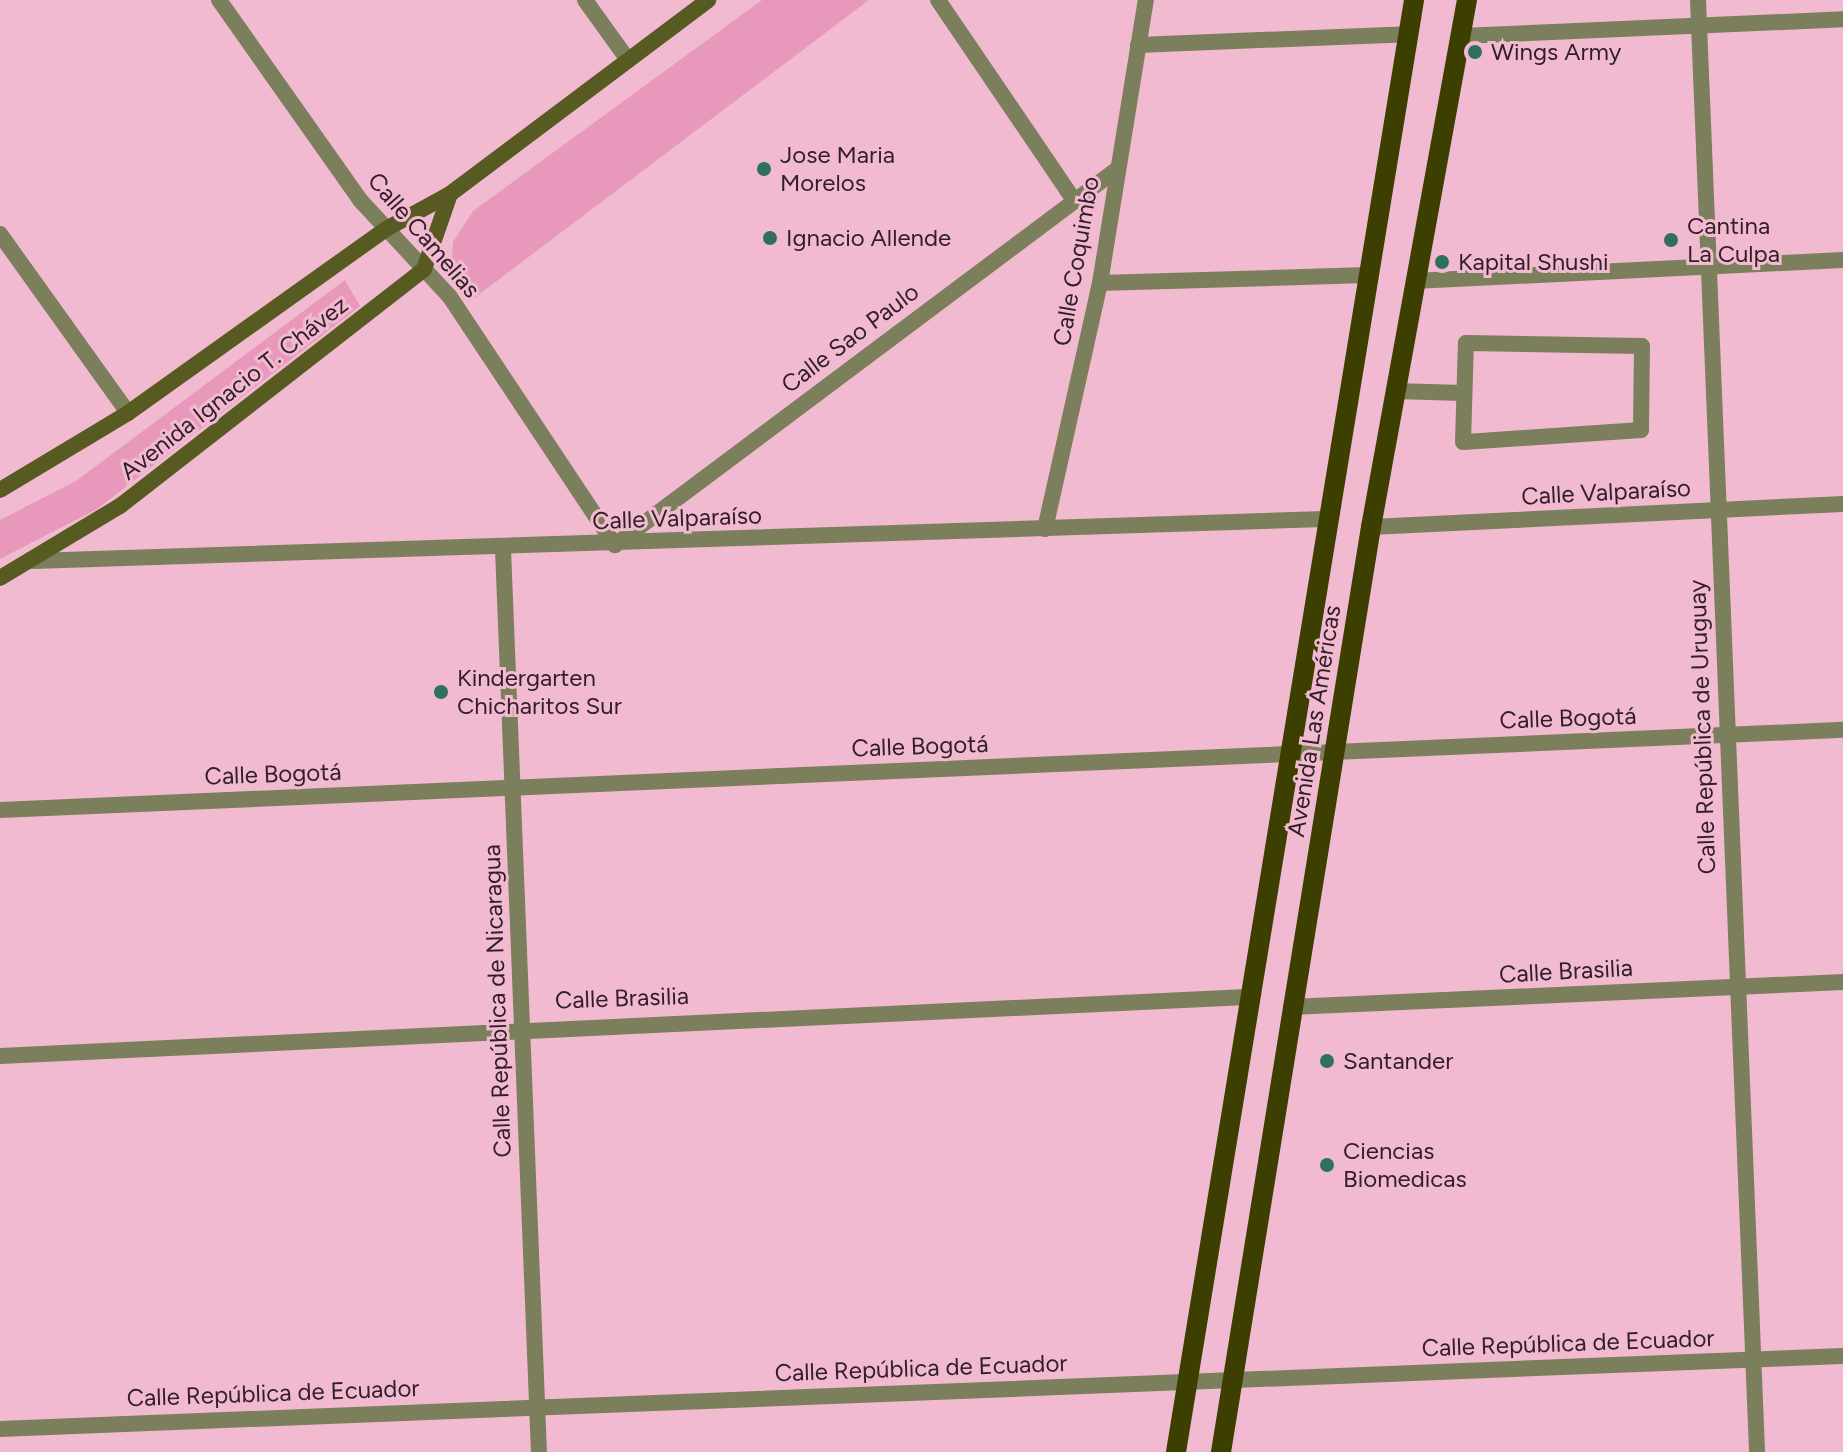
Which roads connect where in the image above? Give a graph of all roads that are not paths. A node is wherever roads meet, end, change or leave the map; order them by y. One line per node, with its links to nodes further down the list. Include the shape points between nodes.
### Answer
1 (219, 0): 18 (street, Calle Camelias)
2 (585, 0): 14 (street)
3 (708, 0): 14 (main road, Avenida Ignacio T. Chávez)
4 (938, 0): 17 (street)
5 (1146, 0): 13 (street, Calle Coquimbo)
6 (1414, 0): 11 (main road, Avenida Las Américas)
7 (1467, 0): 12 (main road, Avenida Las Américas)
8 (1698, 0): 10 (street, Calle República de Uruguay)
9 (1843, 19): 10 (street)
10 (1698, 25): 12 (street); 21 (street, Calle República de Uruguay)
11 (1407, 34): 13 (street); 23 (main road, Avenida Las Américas)
12 (1461, 36): 24 (main road, Avenida Las Américas)
13 (1138, 45): 15 (street, Calle Coquimbo)
14 (628, 60): 16 (main road, Avenida Ignacio T. Chávez)
15 (1116, 170): 17 (street, Calle Sao Paulo); 25 (street, Calle Coquimbo)
16 (450, 194): 18 (main road, Avenida Ignacio T. Chávez); 22 (main road)
17 (1074, 200): 35 (street, Calle Sao Paulo)
18 (386, 229): 22 (street, Calle Camelias); 28 (main road, Avenida Ignacio T. Chávez)
19 (0, 234): 28 (street)
20 (1843, 260): 21 (street)
21 (1709, 266): 24 (street); 31 (street, Calle República de Uruguay)
22 (424, 269): 35 (street, Calle Camelias); 37 (main road, Avenida Ignacio T. Chávez, via 120,506)
23 (1368, 275): 25 (street); 32 (main road, Avenida Las Américas)
24 (1414, 281): 26 (main road, Avenida Las Américas)
25 (1100, 283): 34 (street, Calle Coquimbo)
26 (1395, 391): 27 (street); 33 (main road, Avenida Las Américas)
27 (1463, 393): 27 (street, via 1463,442 1641,430 1642,346 1466,343)
28 (128, 413): 29 (main road, Avenida Ignacio T. Chávez)
29 (0, 490)
30 (1843, 504): 31 (street, Calle Valparaíso)
31 (1717, 511): 33 (street, Calle Valparaíso); 40 (street, Calle República de Uruguay)
32 (1323, 519): 34 (street, Calle Valparaíso); 42 (main road, Avenida Las Américas)
33 (1371, 527): 41 (main road, Avenida Las Américas)
34 (1045, 529): 35 (street, Calle Valparaíso)
35 (615, 545): 36 (street, Calle Valparaíso)
36 (503, 549): 37 (street, Calle Valparaíso); 43 (street, Calle República de Nicaragua)
37 (33, 561): 38 (main road, Avenida Ignacio T. Chávez)
38 (0, 578)
39 (1843, 730): 40 (street, Calle Bogotá)
40 (1727, 735): 41 (street, Calle Bogotá); 46 (street, Calle República de Uruguay)
41 (1337, 752): 42 (street, Calle Bogotá); 48 (main road, Avenida Las Américas)
42 (1289, 754): 43 (street, Calle Bogotá); 47 (main road, Avenida Las Américas)
43 (512, 788): 44 (street, Calle Bogotá); 49 (street, Calle República de Nicaragua)
44 (0, 810)
45 (1843, 982): 46 (street, Calle Brasilia)
46 (1737, 987): 48 (street, Calle Brasilia); 52 (street, Calle República de Uruguay)
47 (1247, 997): 49 (street, Calle Brasilia); 54 (main road, Avenida Las Américas)
48 (1291, 1007): 53 (main road, Avenida Las Américas)
49 (522, 1026): 50 (street, Calle Brasilia); 55 (street, Calle República de Nicaragua)
50 (0, 1056)
51 (1843, 1356): 52 (street, Calle República de Ecuador)
52 (1753, 1359): 53 (street, Calle República de Ecuador); 60 (street, Calle República de Uruguay)
53 (1231, 1380): 54 (street, Calle República de Ecuador); 59 (main road, Avenida Las Américas)
54 (1187, 1382): 55 (street, Calle República de Ecuador); 58 (main road, Avenida Las Américas)
55 (537, 1406): 56 (street, Calle República de Ecuador); 57 (street, Calle República de Nicaragua)
56 (0, 1429)
57 (539, 1452)
58 (1176, 1452)
59 (1221, 1452)
60 (1757, 1452)

